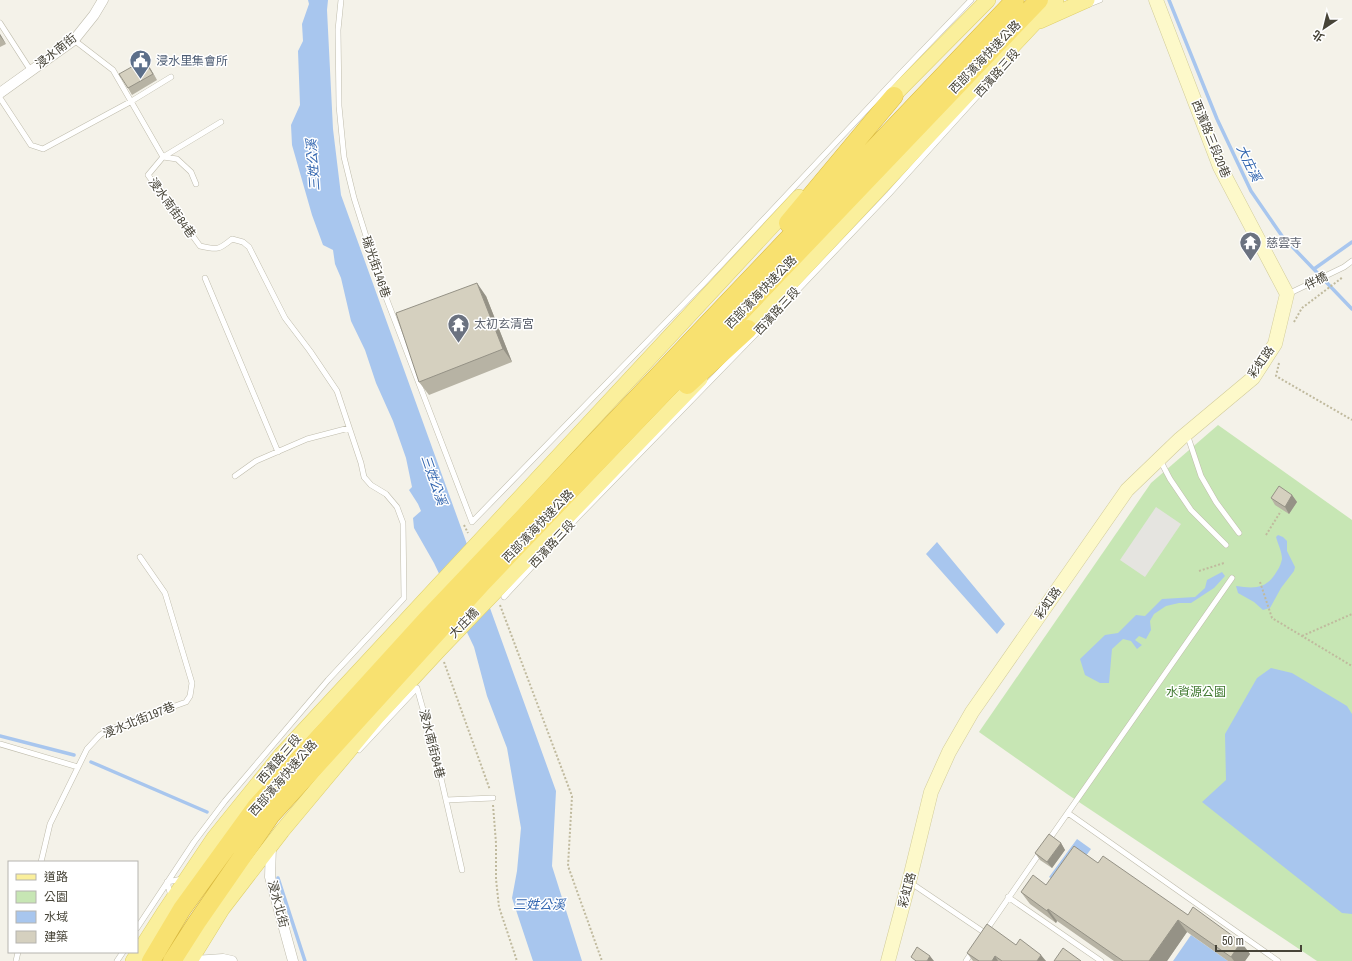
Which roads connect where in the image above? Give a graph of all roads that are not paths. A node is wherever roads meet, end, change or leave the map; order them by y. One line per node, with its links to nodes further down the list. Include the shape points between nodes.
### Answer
1 (103, 0): 13 (street, 浸水南街)
2 (341, 0): 3 (lane, 瑞光街146巷, via 338,30 339,106 344,157 354,198 382,287 472,522 693,295)
3 (971, 0)
4 (988, 0): 18 (main road)
5 (1015, 0): 28 (highway, 西部濱海快速公路)
6 (1039, 0): 34 (highway, 西部濱海快速公路)
7 (1056, 0): 12 (main road, 西濱路三段)
8 (1087, 0): 12 (main road)
9 (1100, 0): 12 (lane)
10 (1156, 0): 26 (street, 西濱路三段20巷, via 1220,166)
11 (0, 23): 15 (lane)
12 (1037, 25): 27 (main road, 西濱路三段)
13 (74, 40): 15 (street, 浸水南街); 20 (lane, via 113,70)
14 (1004, 66): 39 (lane, 西濱路三段, via 889,194 578,517)
15 (31, 71): 17 (street, 浸水南街)
16 (171, 77): 20 (lane)
17 (0, 93)
18 (894, 96): 28 (highway); 53 (main road, 西濱路三段, via 282,755 214,838)
19 (0, 98): 20 (lane, via 31,145 43,149)
20 (130, 102): 22 (lane)
21 (222, 122): 22 (lane)
22 (163, 157): 23 (lane, via 177,159 191,172); 29 (lane, 浸水南街84巷, via 148,175 200,246 221,249 232,239 250,247 286,318 337,391)
23 (196, 184)
24 (1352, 260): 26 (lane, 伴橋, via 1344,267)
25 (205, 278): 31 (lane)
26 (1288, 294): 30 (street, 彩虹路, via 1275,344 1252,378)
27 (748, 329): 34 (highway); 39 (main road, 西濱路三段)
28 (680, 353): 39 (highway, 西部濱海快速公路)
29 (349, 428): 31 (lane, via 307,439); 40 (lane, 浸水南街84巷, via 364,477 390,498 397,507 403,523)
30 (1187, 434): 32 (street, 彩虹路); 35 (lane, via 1201,476)
31 (278, 452): 33 (lane, via 256,460)
32 (1159, 459): 36 (lane, via 1191,510); 55 (street, 彩虹路, via 1127,490 972,712 949,752 931,792)
33 (235, 476)
34 (562, 501): 39 (highway, 西部濱海快速公路)
35 (1239, 533)
36 (1226, 545)
37 (140, 557): 44 (lane, 浸水北街197巷, via 164,593 192,683 190,696 186,702 100,735 87,749)
38 (1232, 578): 48 (lane)
39 (488, 586): 41 (highway, 大庄橋); 49 (main road, 大庄橋, via 439,650 377,718)
40 (404, 598): 54 (lane, 西濱路三段, via 328,680 225,801)
41 (439, 619): 63 (highway, 西部濱海快速公路, via 256,807 182,909); 64 (highway, 西部濱海快速公路, via 271,815)
42 (0, 744): 44 (lane)
43 (356, 753): 47 (lane, 浸水南街84巷, via 417,688)
44 (78, 767): 51 (lane, 浸水北街197巷, via 50,824)
45 (341, 770): 49 (lane, via 292,827)
46 (493, 798): 47 (lane)
47 (446, 800): 52 (lane, 浸水南街84巷)
48 (1068, 813): 56 (lane); 72 (lane)
49 (282, 831): 50 (main road)
50 (271, 846): 65 (main road, via 222,909); 68 (street, 浸水北街, via 270,877)
51 (41, 861)
52 (462, 870)
53 (187, 878): 54 (lane); 57 (main road, 西濱路三段)
54 (167, 882): 57 (lane); 58 (lane, 西濱路三段)
55 (909, 882): 59 (lane); 69 (street, 彩虹路)
56 (1008, 897): 59 (lane); 71 (lane)
57 (172, 900): 62 (main road, 西濱路三段)
58 (138, 926)
59 (985, 933): 60 (lane)
60 (981, 939)
61 (974, 950): 70 (lane)
62 (138, 952)
63 (152, 961)
64 (172, 961)
65 (190, 961)
66 (194, 961): 67 (street)
67 (232, 961)
68 (294, 961)
69 (889, 961)
70 (966, 961)
71 (1101, 961)
72 (1278, 961)

